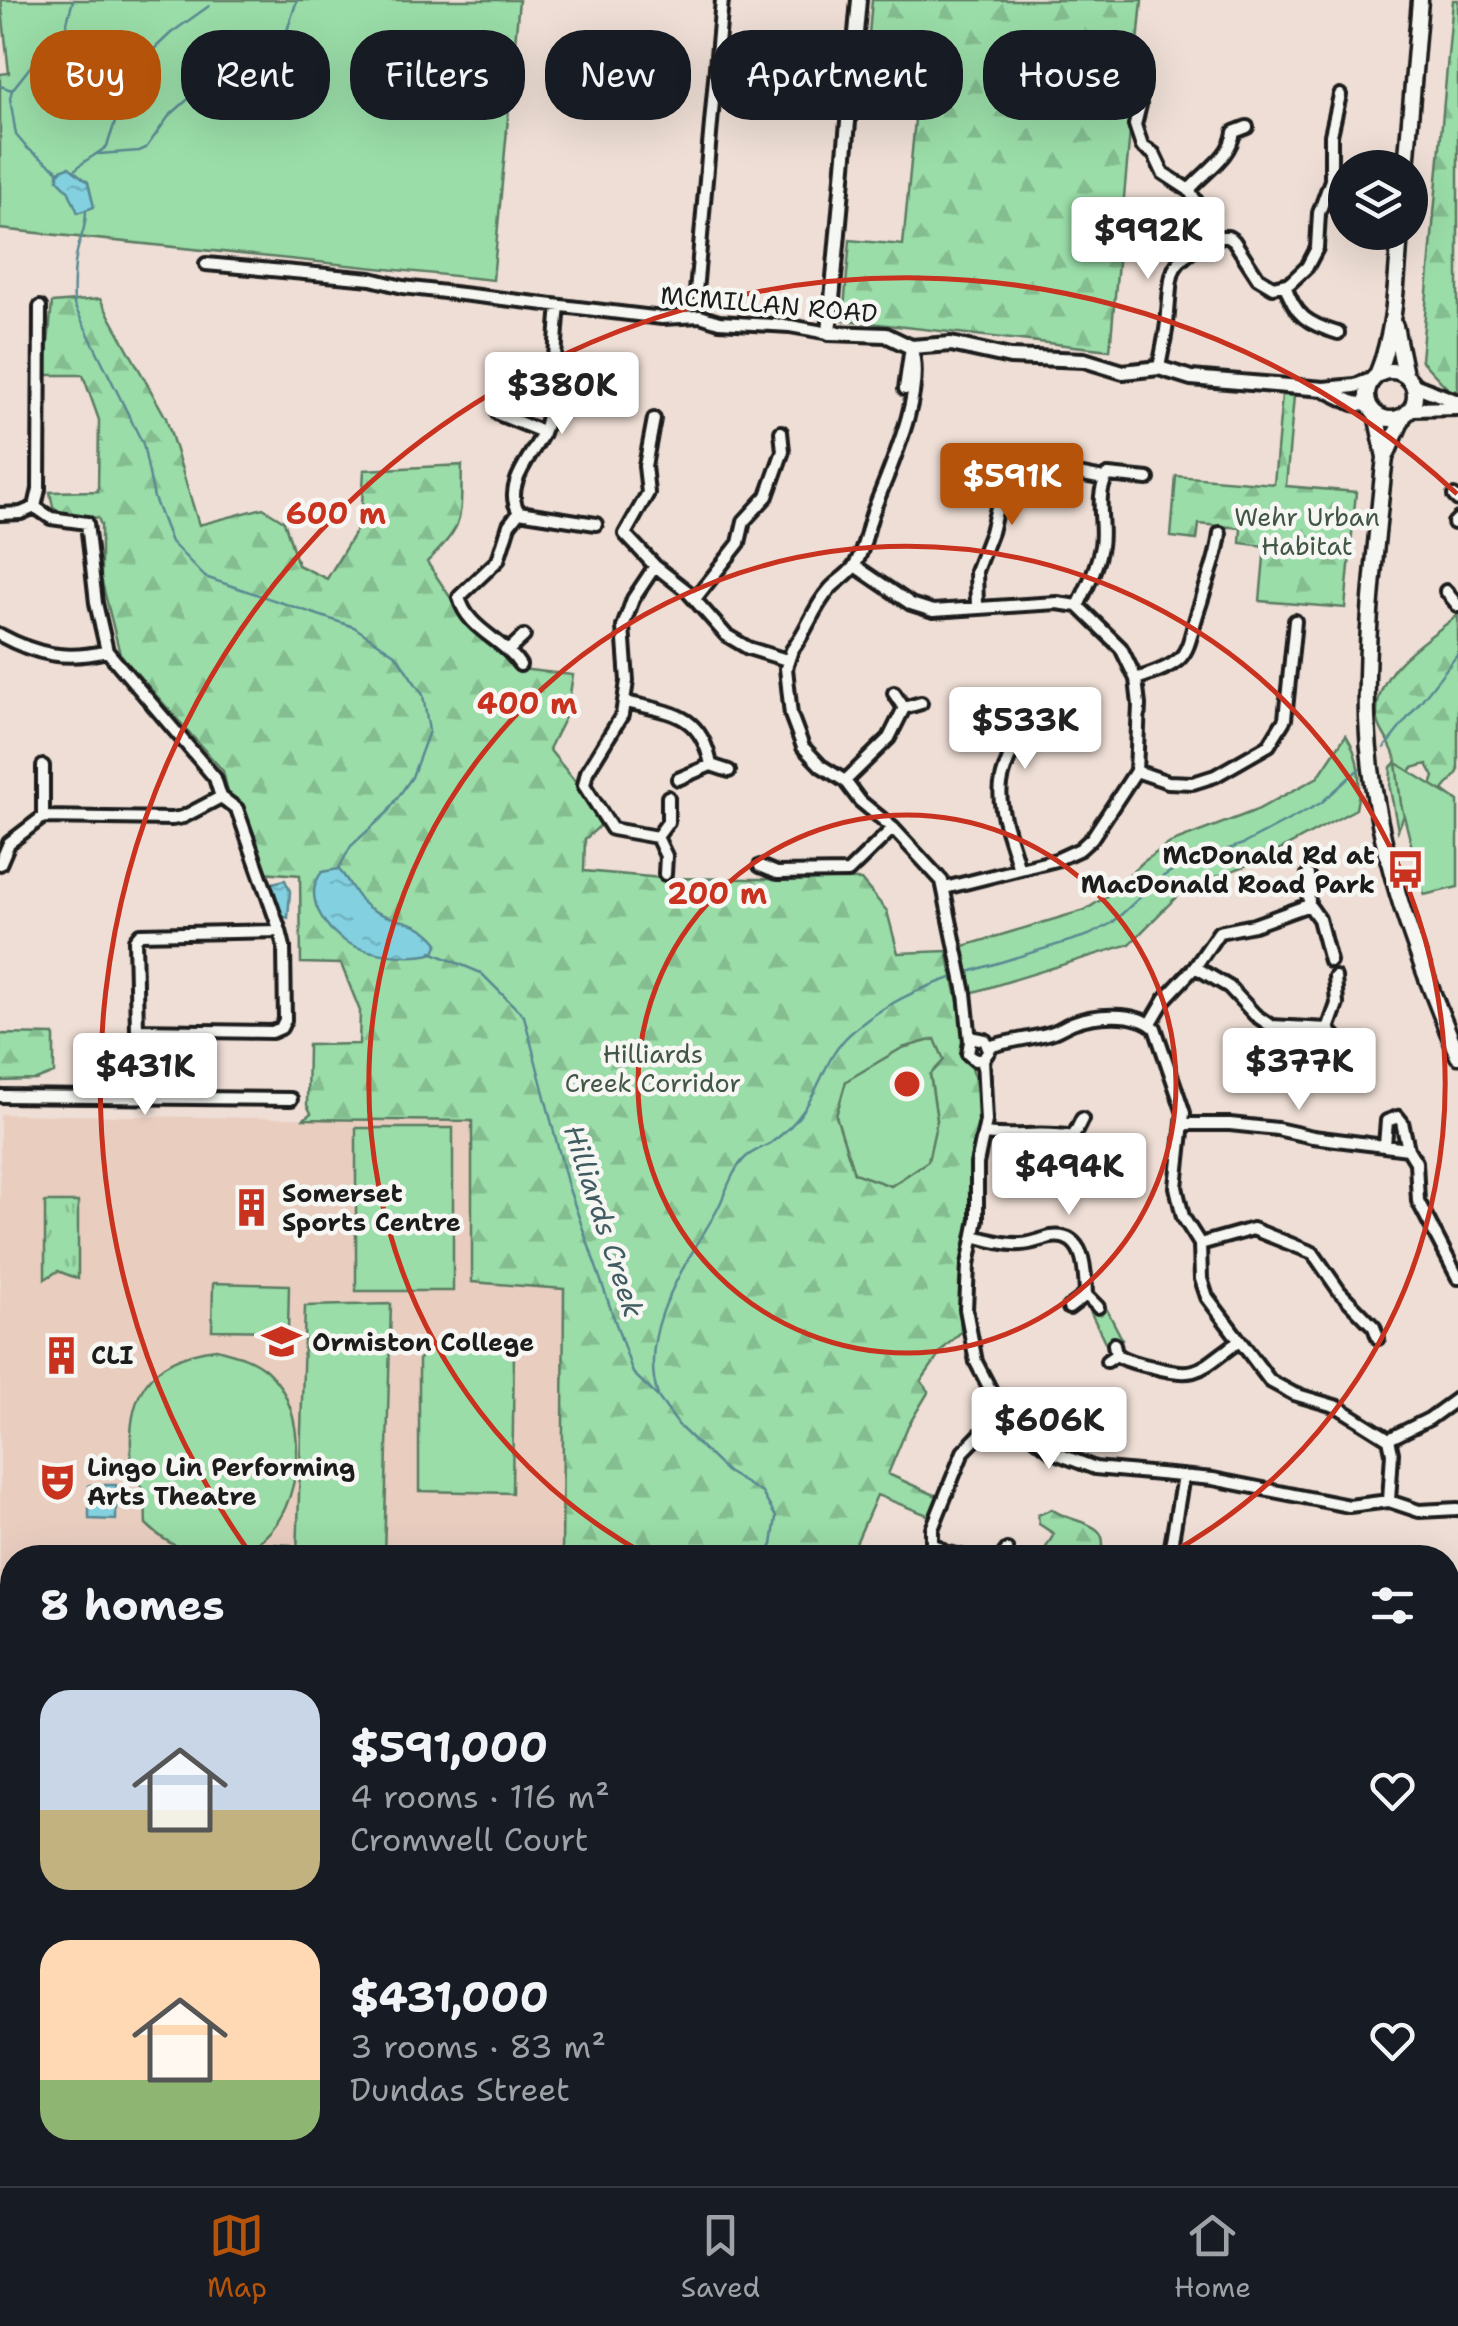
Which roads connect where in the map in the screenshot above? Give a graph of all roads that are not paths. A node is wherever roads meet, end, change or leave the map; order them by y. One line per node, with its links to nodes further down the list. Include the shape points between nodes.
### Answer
1 (722, 0): 15 (street)
2 (858, 0): 20 (street)
3 (1420, 0): 8 (main road)
4 (1340, 95): 14 (street, via 1317,248)
5 (1136, 120): 7 (street)
6 (1247, 127): 10 (street, via 1230,128 1232,145 1224,157)
7 (1142, 146): 9 (street); 10 (street, via 1163,174)
8 (1408, 150)
9 (1131, 158)
10 (1188, 190): 11 (street)
11 (1212, 237): 14 (street, via 1234,242 1264,284); 22 (street, via 1170,276)
12 (1399, 250): 18 (main road)
13 (206, 264): 16 (street, MCMILLAN ROAD)
14 (1285, 285): 19 (street, via 1296,312 1312,326)
15 (696, 292)
16 (558, 306): 20 (street, MCMILLAN ROAD); 31 (street)
17 (40, 307): 38 (street)
18 (1394, 316): 23 (main road); 24 (main road)
19 (1333, 328)
20 (829, 334): 21 (street, MCMILLAN ROAD, via 886,336)
21 (911, 348): 22 (street, MCMILLAN ROAD, via 952,344 1084,360 1123,372); 44 (street, via 893,467)
22 (1159, 368): 25 (street, MCMILLAN ROAD, via 1191,378)
23 (1374, 377): 24 (main road, via 1392,370); 25 (street, MCMILLAN ROAD); 27 (main road, via 1367,388)
24 (1409, 380): 26 (street); 28 (main road, via 1416,393)
25 (1324, 389): 27 (street, MCMILLAN ROAD)
26 (1458, 405): 28 (street)
27 (1372, 409): 28 (main road, via 1390,419); 33 (main road)
28 (1408, 412): 33 (main road)
29 (498, 414): 31 (street)
30 (654, 418): 43 (street, via 645,466 648,494 625,534)
31 (543, 432): 39 (street, via 515,484)
32 (781, 432): 46 (street, via 781,457 767,496)
33 (1385, 458): 96 (main road, via 1371,606 1373,775 1402,912)
34 (997, 461): 47 (street, via 1011,477 976,571)
35 (1078, 474): 36 (street)
36 (1104, 479): 37 (street); 48 (street, via 1101,548)
37 (1148, 479)
38 (34, 507): 40 (street); 57 (street, via 52,518 86,523)
39 (520, 512): 41 (street); 56 (street, via 498,560 460,598 480,629)
40 (0, 514)
41 (596, 524)
42 (1220, 533): 60 (street, via 1190,644 1173,666)
43 (655, 566): 46 (street); 62 (street, via 623,627)
44 (855, 566): 47 (street, via 922,608); 58 (street, via 822,600)
45 (1446, 591): 49 (street)
46 (695, 599): 58 (street, via 736,642)
47 (976, 606): 48 (street)
48 (1078, 606): 60 (street, via 1121,648)
49 (1458, 606): 50 (street)
50 (1446, 617)
51 (1295, 621): 54 (street)
52 (0, 635): 57 (street, via 46,655)
53 (524, 636): 56 (street)
54 (1294, 636): 55 (street); 67 (street)
55 (1307, 638)
56 (510, 649): 59 (street)
57 (108, 652): 76 (street, via 216,778)
58 (787, 660): 75 (street, via 798,737 821,766)
59 (520, 665)
60 (1136, 679): 72 (street)
61 (894, 694): 65 (street)
62 (626, 702): 70 (street, via 684,718 702,737); 80 (street, via 584,785 612,829)
63 (1009, 702): 69 (street)
64 (921, 703): 65 (street)
65 (904, 708): 75 (street, via 881,747)
66 (1041, 713): 69 (street)
67 (1286, 714): 68 (street); 72 (street, via 1269,745 1204,781 1168,782)
68 (1301, 715)
69 (1022, 716): 83 (street, via 1000,796)
70 (711, 765): 73 (street); 74 (street)
71 (42, 766): 78 (street)
72 (1136, 770): 83 (street, via 1080,849)
73 (729, 771)
74 (678, 780)
75 (845, 780): 79 (street)
76 (221, 797): 78 (street, via 172,820); 88 (street, via 237,809)
77 (668, 797): 80 (street, via 668,822)
78 (43, 817): 81 (street, via 9,843)
79 (893, 828): 82 (street, via 848,872 777,873); 86 (street)
80 (657, 837): 84 (street)
81 (0, 864)
82 (760, 866)
83 (1018, 868): 86 (street)
84 (665, 874)
85 (1308, 875): 87 (street)
86 (944, 888): 95 (street, via 969,1018)
87 (1309, 904): 89 (street); 90 (street, via 1218,932)
88 (280, 931): 88 (street, via 140,934 137,1030 280,1028)
89 (1330, 953)
90 (1195, 968): 92 (street); 93 (street, via 1229,987 1271,1026)
91 (1335, 977): 93 (street, via 1341,989)
92 (1151, 1024): 95 (street, via 1092,1018 1049,1034); 101 (street, via 1178,1087)
93 (1328, 1029): 94 (street)
94 (1338, 1040)
95 (980, 1042): 97 (street); 97 (street, via 966,1050)
96 (1458, 1056)
97 (979, 1059): 102 (street)
98 (0, 1096): 99 (street)
99 (290, 1099)
100 (1082, 1119): 103 (street)
101 (1185, 1124): 104 (street, via 1277,1128); 108 (street, via 1176,1187 1183,1217)
102 (984, 1134): 103 (street); 107 (street)
103 (1073, 1136): 106 (street)
104 (1384, 1145): 105 (street); 105 (street, via 1387,1122 1398,1118)
105 (1408, 1150): 109 (street, via 1416,1162 1418,1201)
106 (1081, 1159)
107 (974, 1236): 110 (street, via 1013,1244 1071,1241 1082,1254); 117 (street, via 967,1324 976,1362)
108 (1200, 1244): 113 (street, via 1253,1228 1304,1248 1376,1333); 114 (street, via 1207,1297)
109 (1458, 1278)
110 (1086, 1295): 111 (street); 112 (street)
111 (1098, 1307)
112 (1069, 1308)
113 (1386, 1323)
114 (1238, 1342): 115 (street, via 1182,1375); 118 (street, via 1278,1386 1332,1404)
115 (1112, 1353)
116 (1458, 1398): 118 (street)
117 (1002, 1412): 119 (street, via 1082,1464); 122 (street, via 963,1452 932,1530)
118 (1389, 1439): 120 (street)
119 (1184, 1476): 120 (street, via 1349,1506); 123 (street)
120 (1388, 1501): 121 (street, via 1419,1511)
121 (1458, 1509)
122 (934, 1545)
123 (1172, 1545)

